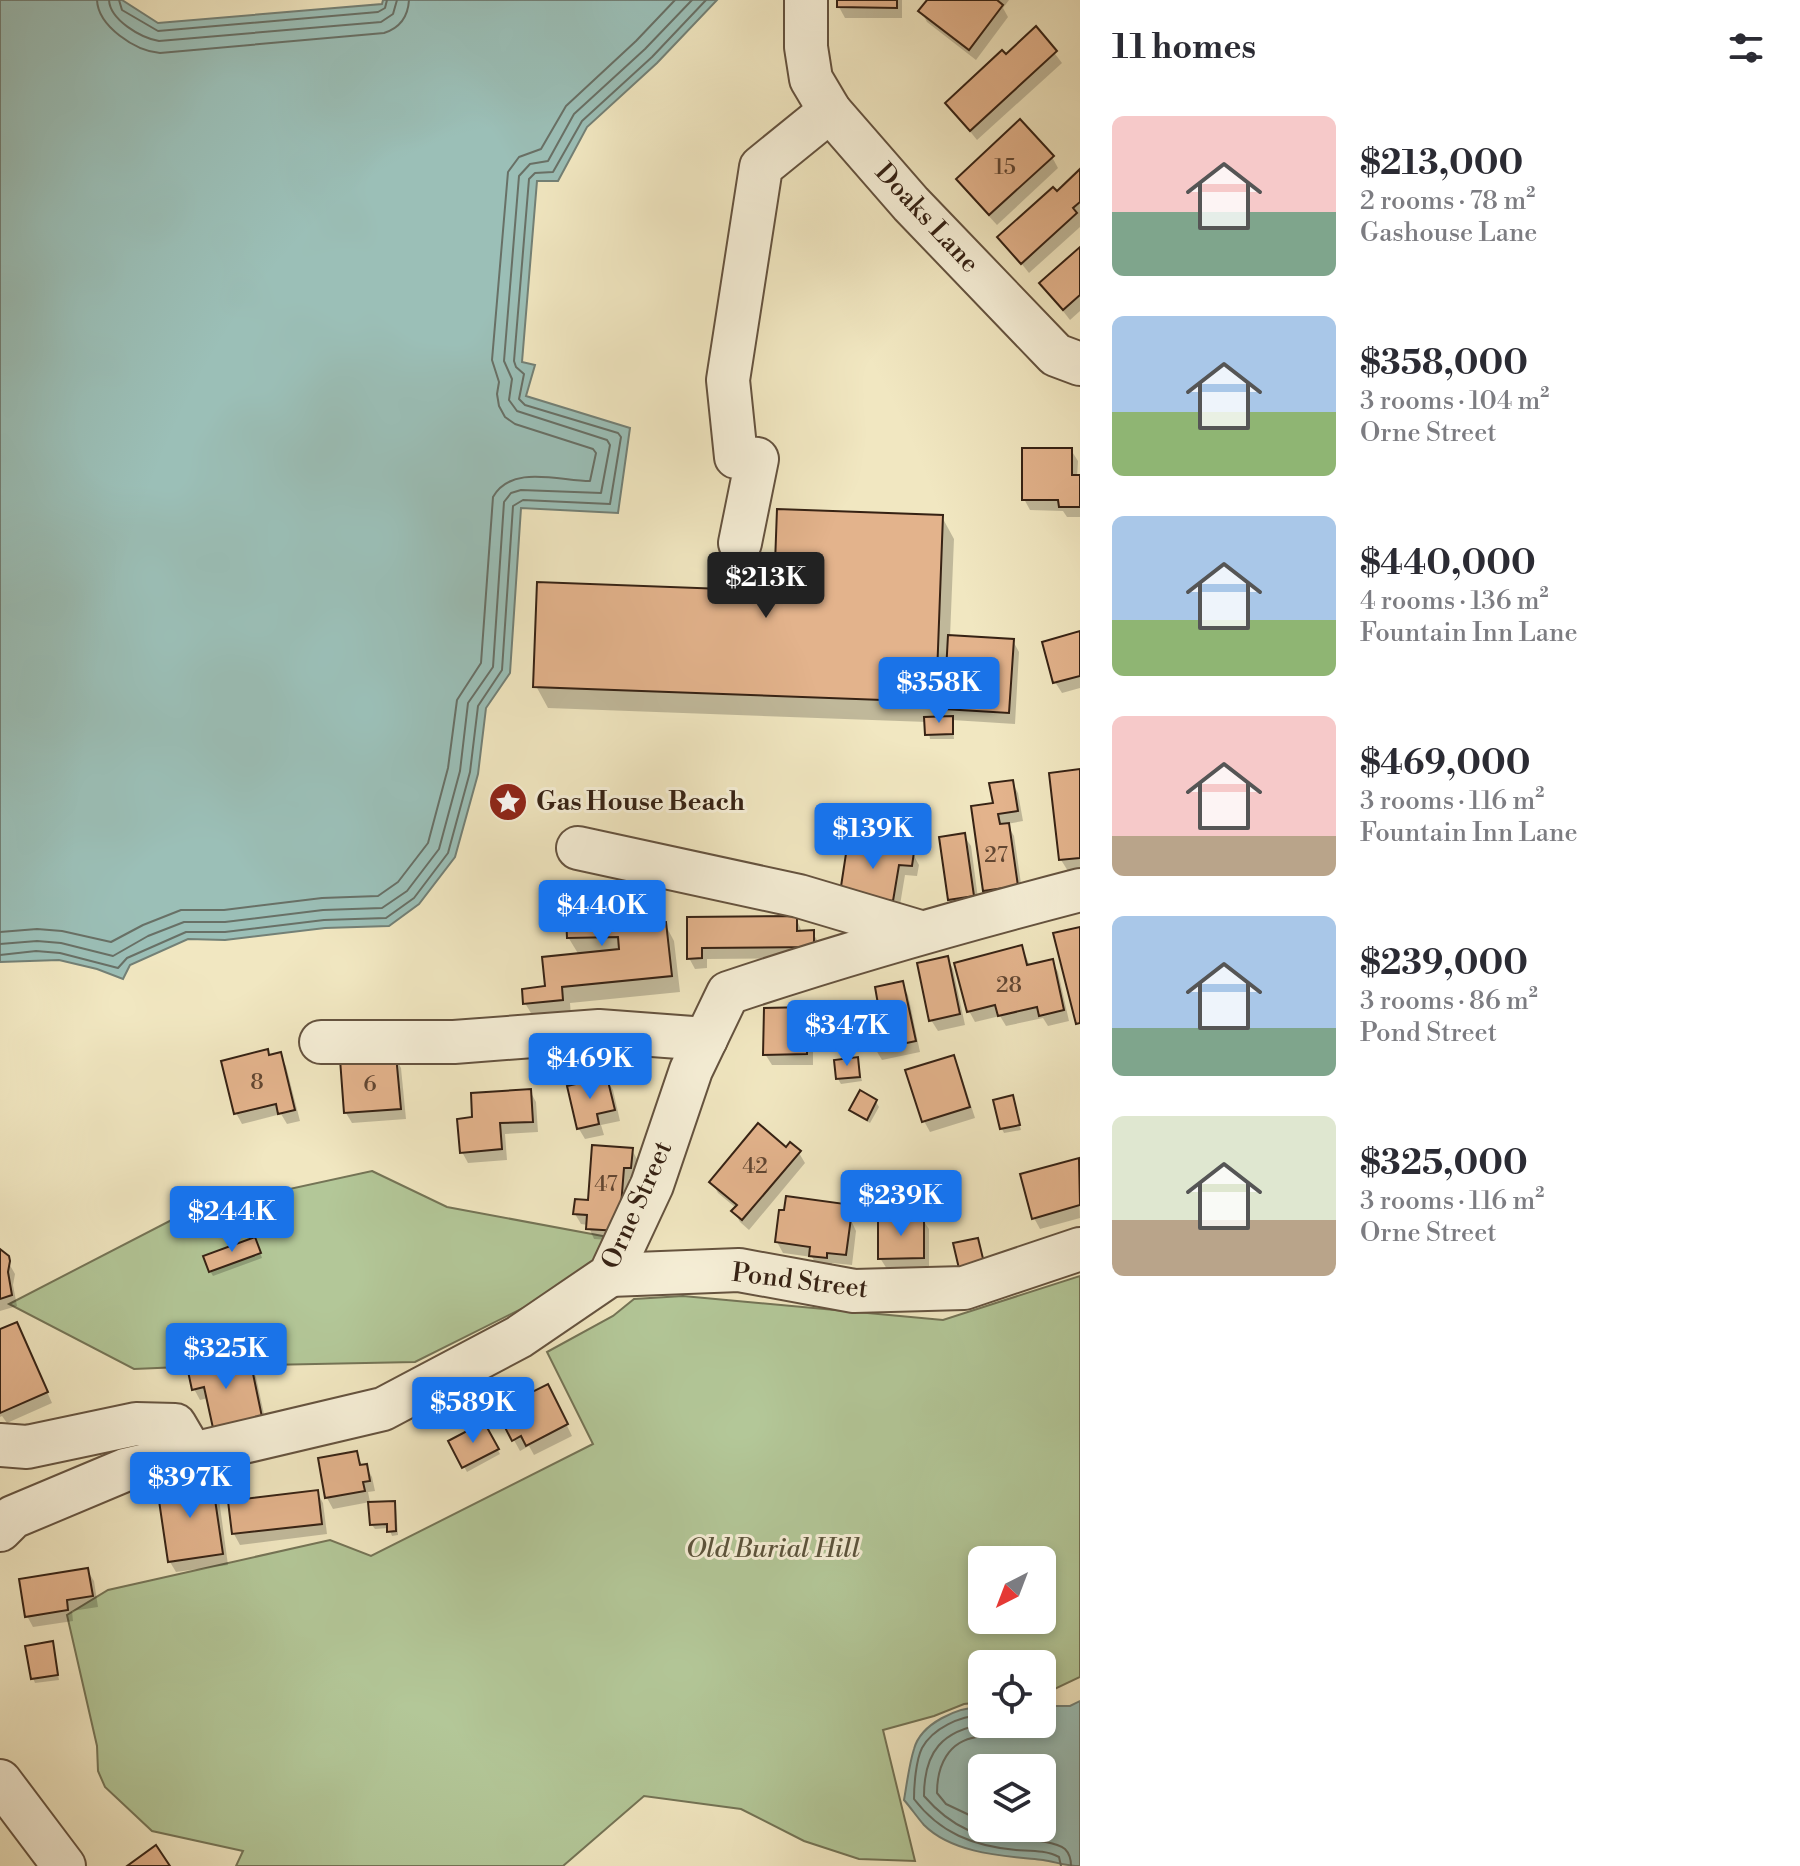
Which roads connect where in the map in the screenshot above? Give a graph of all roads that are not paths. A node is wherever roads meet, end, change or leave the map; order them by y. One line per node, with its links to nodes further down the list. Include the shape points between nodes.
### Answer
1 (806, 0): 2 (street, Doaks Lane, via 811,79)
2 (830, 111): 3 (street, Doaks Lane, via 1056,355); 4 (street, via 761,167 728,380 736,457 757,459)
3 (1080, 364)
4 (740, 543)
5 (578, 848): 7 (street, via 799,896)
6 (1080, 890): 7 (street, Orne Street)
7 (920, 932): 8 (street, Orne Street, via 728,993)
8 (706, 1039): 9 (street, via 599,1031 454,1042); 11 (street, Orne Street, via 652,1185)
9 (321, 1042)
10 (1080, 1249): 11 (street, Pond Street, via 964,1288 854,1291 739,1270)
11 (610, 1275): 13 (street, Orne Street, via 519,1337 383,1409)
12 (0, 1445): 13 (street, via 27,1447 136,1424 175,1425)
13 (192, 1454): 14 (street, Orne Street, via 125,1470 13,1517)
14 (0, 1530)
15 (0, 1781): 16 (street)
16 (64, 1866)

